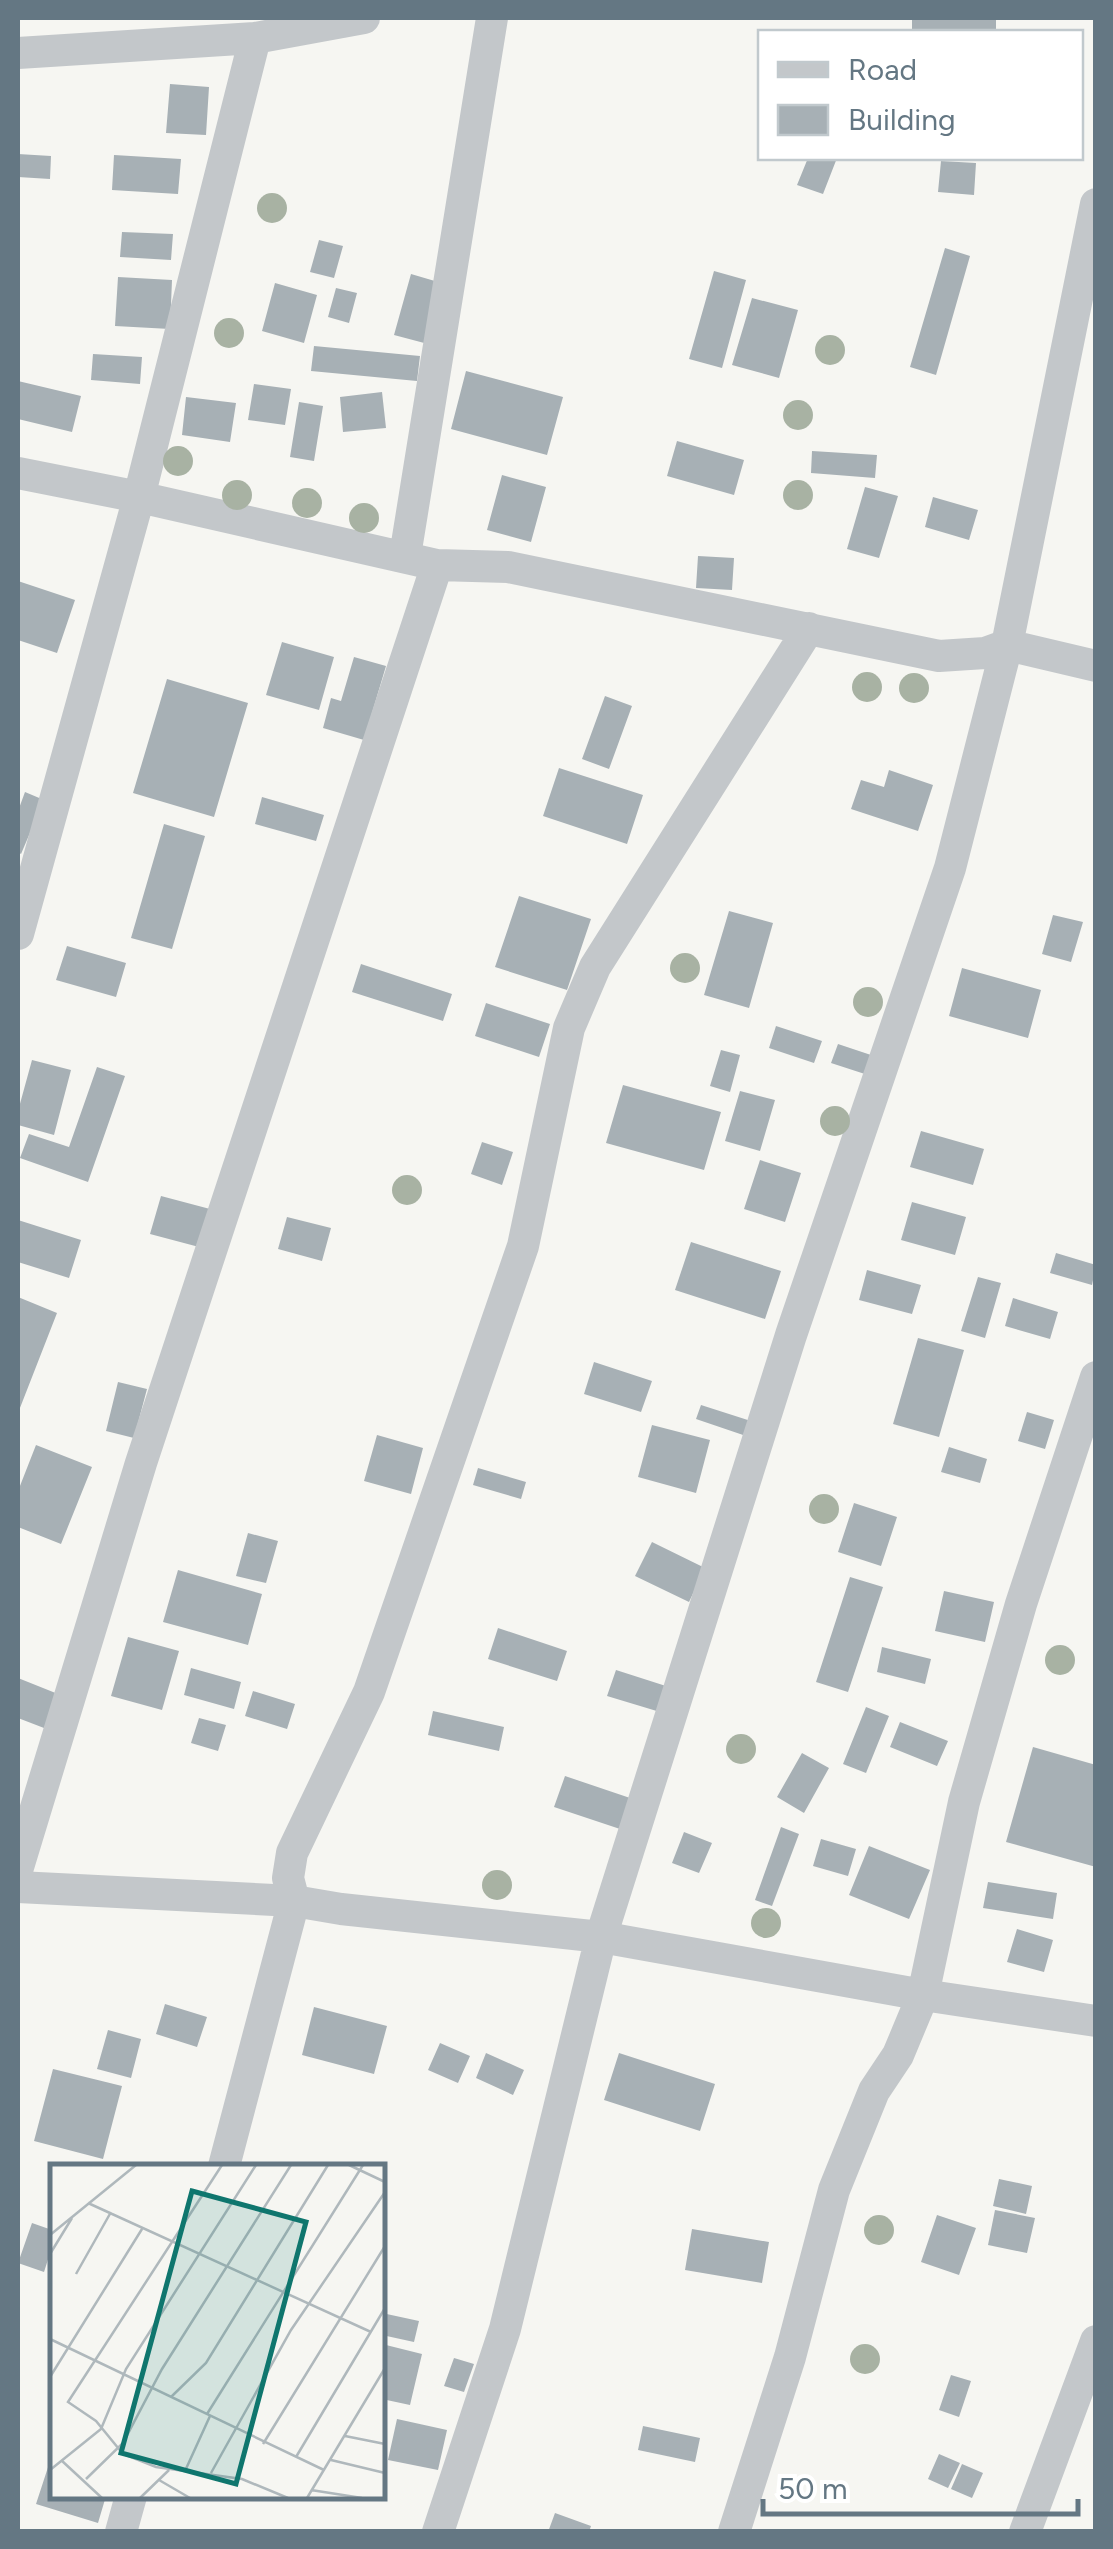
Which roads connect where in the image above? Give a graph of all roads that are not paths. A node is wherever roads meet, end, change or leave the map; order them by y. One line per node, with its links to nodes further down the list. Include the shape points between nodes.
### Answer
1 (364, 18): 3 (street)
2 (492, 18): 8 (street)
3 (255, 38): 4 (street); 7 (street)
4 (18, 54)
5 (1096, 204): 10 (street)
6 (18, 473): 7 (street)
7 (140, 497): 8 (street); 12 (street)
8 (421, 560): 9 (street, via 508,567); 14 (street)
9 (808, 628): 10 (street, via 939,656); 16 (street, via 595,967 569,1028 523,1246 368,1692 292,1853 288,1878)
10 (1007, 645): 11 (street); 17 (street, via 950,868 791,1336)
11 (1096, 666)
12 (18, 934)
13 (1096, 1377): 18 (street, via 969,1784)
14 (18, 1867)
15 (18, 1886): 16 (street)
16 (294, 1901): 17 (street); 20 (street)
17 (600, 1937): 18 (street); 24 (street, via 505,2328)
18 (922, 1995): 19 (street); 25 (street, via 840,2173)
19 (1096, 2021)
20 (225, 2164)
21 (1096, 2341): 26 (street)
22 (130, 2499): 23 (street)
23 (121, 2532)
24 (438, 2532)
25 (734, 2532)
26 (1025, 2532)

